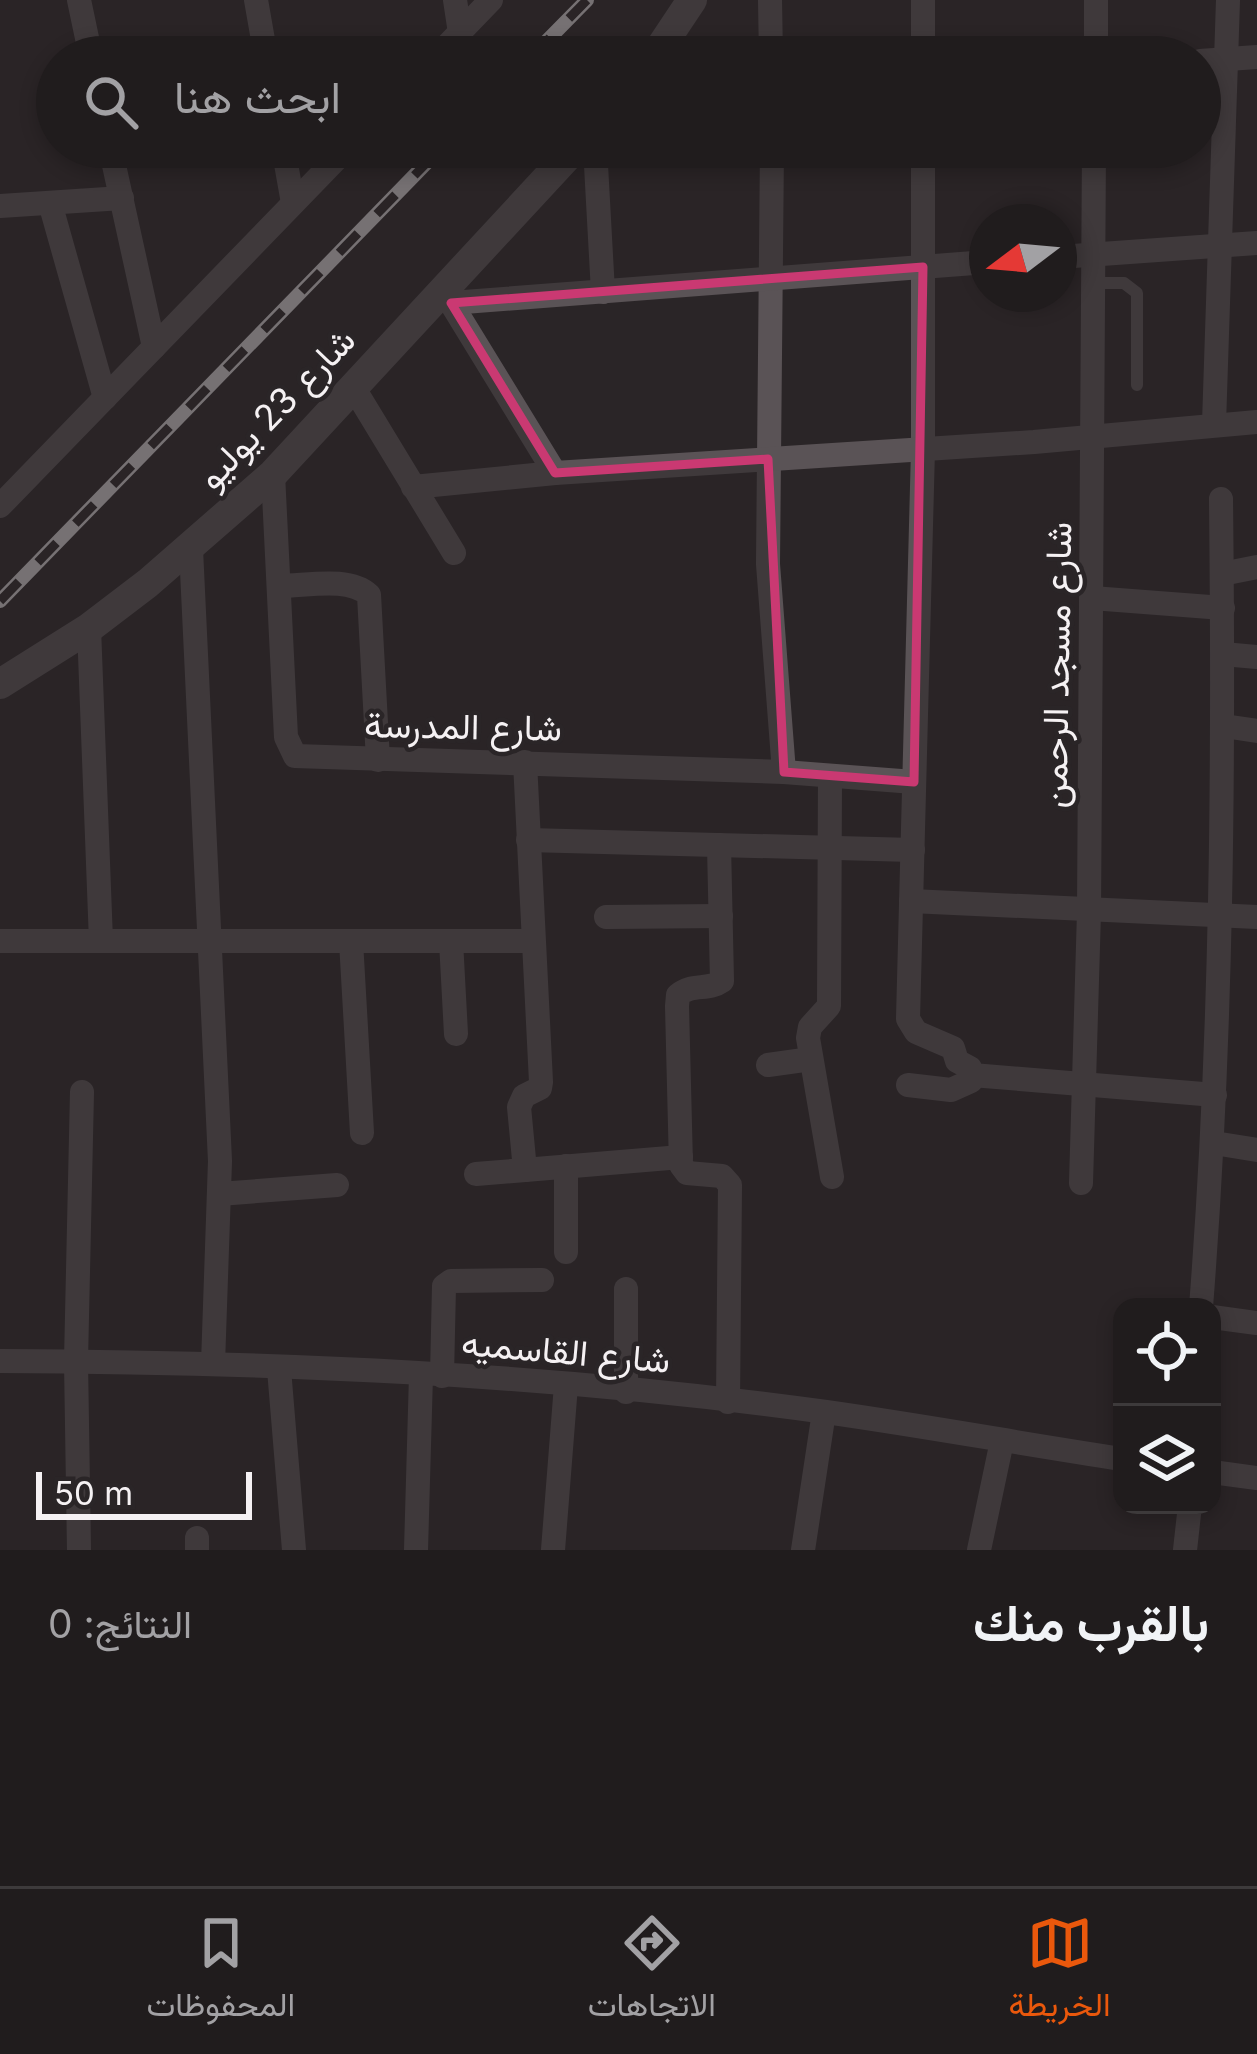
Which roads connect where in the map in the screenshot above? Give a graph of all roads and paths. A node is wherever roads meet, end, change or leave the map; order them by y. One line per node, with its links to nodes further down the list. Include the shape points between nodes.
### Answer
1 (79, 0): 11 (street)
2 (256, 0): 12 (street)
3 (454, 0): 10 (street)
4 (491, 0): 10 (street)
5 (692, 0): 14 (street)
6 (770, 0): 15 (street)
7 (923, 0): 16 (street)
8 (1096, 0): 17 (street)
9 (1228, 0): 19 (street)
10 (460, 33): 13 (street)
11 (87, 36)
12 (262, 36)
13 (457, 36)
14 (668, 36)
15 (771, 36)
16 (923, 36)
17 (1096, 36)
18 (1257, 57): 19 (street)
19 (1228, 59): 20 (street); 34 (street)
20 (1221, 60)
21 (115, 168): 29 (street)
22 (286, 168): 31 (street)
23 (327, 168): 31 (street)
24 (558, 168): 42 (street, شارع 23 يوليو)
25 (596, 168): 41 (street)
26 (772, 168): 39 (street)
27 (923, 168): 38 (street)
28 (1094, 168): 35 (street, شارع مسجد الرحمن)
29 (122, 198): 30 (street); 43 (street)
30 (50, 203): 32 (street); 46 (street)
31 (292, 203): 43 (street)
32 (0, 206)
33 (1257, 243): 34 (street)
34 (1220, 245): 35 (street); 48 (street)
35 (1092, 254): 36 (street); 40 (street, شارع مسجد الرحمن)
36 (1077, 255)
37 (969, 263): 38 (street)
38 (923, 267): 39 (street); 50 (street)
39 (772, 279): 41 (street); 51 (street)
40 (1092, 283): 45 (lane, via 1124,283 1137,293); 49 (street, شارع مسجد الرحمن)
41 (603, 292): 42 (street)
42 (447, 296): 44 (street, شارع 23 يوليو); 52 (street)
43 (154, 346): 46 (street)
44 (352, 385): 53 (street, شارع 23 يوليو); 54 (street)
45 (1137, 386)
46 (105, 398): 56 (street)
47 (1257, 422): 48 (street)
48 (1214, 424): 49 (street)
49 (1094, 436): 50 (street); 62 (street, شارع مسجد الرحمن)
50 (922, 449): 51 (street); 74 (street)
51 (768, 459): 52 (street); 72 (street)
52 (555, 473): 54 (street)
53 (273, 474): 57 (street, شارع 23 يوليو); 61 (street, شارع المدرسة)
54 (413, 487): 58 (street)
55 (1221, 499): 60 (street)
56 (0, 506)
57 (191, 549): 64 (street, شارع 23 يوليو); 87 (street)
58 (454, 553)
59 (1257, 567): 60 (street)
60 (1222, 574): 63 (street)
61 (280, 586): 70 (street, شارع المدرسة, via 288,747 303,759); 70 (street, via 348,585 369,595)
62 (1092, 598): 63 (street); 80 (street, شارع مسجد الرحمن)
63 (1223, 608): 65 (street)
64 (89, 628): 67 (street, شارع 23 يوليو); 86 (street)
65 (1223, 654): 66 (street); 68 (street)
66 (1257, 657)
67 (0, 684)
68 (1224, 726): 69 (street); 81 (street)
69 (1257, 731)
70 (378, 760): 71 (street, شارع المدرسة)
71 (525, 761): 72 (street, شارع المدرسة); 75 (street)
72 (784, 772): 73 (street, شارع المدرسة)
73 (830, 776): 74 (street, شارع المدرسة); 77 (street)
74 (914, 782): 78 (street)
75 (528, 840): 76 (street); 90 (street)
76 (719, 844): 77 (street); 83 (street)
77 (829, 848): 78 (street); 92 (street, via 829,1006 810,1028)
78 (913, 850): 79 (street)
79 (911, 901): 80 (street); 94 (street, via 910,1027 953,1048)
80 (1089, 912): 81 (street); 95 (street, شارع مسجد الرحمن)
81 (1219, 915): 84 (street); 98 (street)
82 (605, 916): 83 (street)
83 (721, 916): 102 (street, via 722,981 678,995)
84 (1257, 917)
85 (0, 941): 86 (street)
86 (100, 941): 87 (street)
87 (212, 941): 88 (street); 109 (street)
88 (351, 941): 89 (street); 99 (street)
89 (451, 941): 90 (street); 91 (street)
90 (533, 941): 104 (street, via 541,1082 519,1107)
91 (456, 1034)
92 (812, 1059): 93 (street); 106 (street)
93 (768, 1065)
94 (972, 1075): 95 (street); 96 (street, via 959,1089)
95 (1084, 1084): 98 (street); 107 (street, شارع مسجد الرحمن)
96 (908, 1085)
97 (82, 1092): 117 (street)
98 (1215, 1095): 100 (street)
99 (362, 1133)
100 (1214, 1143): 101 (street); 113 (street)
101 (1257, 1150)
102 (680, 1157): 103 (street); 123 (street, via 687,1173 722,1176 730,1185)
103 (566, 1166): 104 (street); 110 (street)
104 (525, 1170): 105 (street)
105 (476, 1174)
106 (832, 1177)
107 (1081, 1183)
108 (337, 1185): 109 (street)
109 (219, 1194): 118 (street)
110 (566, 1252)
111 (542, 1280): 120 (street, via 444,1286)
112 (626, 1289): 122 (street)
113 (1202, 1298)
114 (1221, 1318): 115 (street)
115 (1257, 1323)
116 (0, 1361): 117 (street, شارع القاسميه)
117 (76, 1361): 118 (street, شارع القاسميه); 130 (street)
118 (213, 1364): 119 (street, شارع القاسميه)
119 (279, 1369): 120 (street, شارع القاسميه); 131 (street)
120 (431, 1376): 121 (street, شارع القاسميه); 132 (street)
121 (566, 1385): 122 (street, شارع القاسميه); 133 (street)
122 (626, 1392): 123 (street, شارع القاسميه)
123 (728, 1402): 124 (street, شارع القاسميه)
124 (824, 1412): 125 (street, شارع القاسميه); 134 (street)
125 (1002, 1441): 126 (street, شارع القاسميه); 135 (street)
126 (1113, 1458)
127 (1221, 1473): 128 (street)
128 (1257, 1478)
129 (1189, 1514): 136 (street)
130 (80, 1550)
131 (294, 1550)
132 (416, 1550)
133 (553, 1550)
134 (802, 1550)
135 (979, 1550)
136 (1186, 1550)

